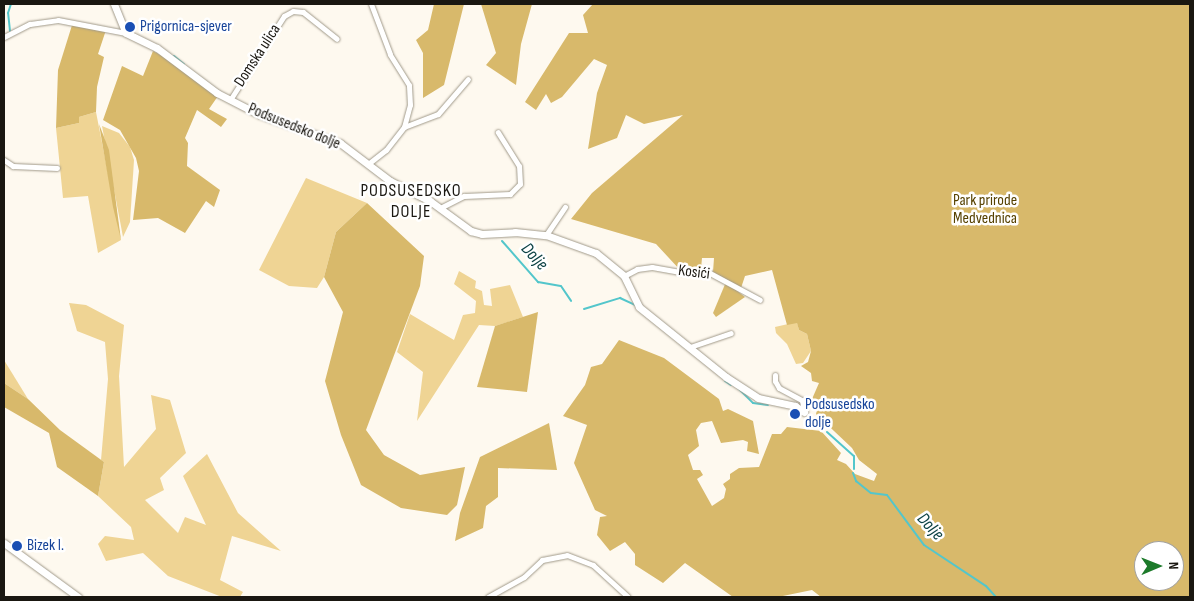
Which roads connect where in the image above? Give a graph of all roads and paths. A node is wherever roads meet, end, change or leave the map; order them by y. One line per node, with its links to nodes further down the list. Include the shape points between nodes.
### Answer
1 (114, 4): 3 (street)
2 (371, 4): 8 (street, via 390,54 409,85 410,105)
3 (126, 33): 4 (street, via 58,20 30,24); 7 (street, Podsusedsko dolje, via 157,48)
4 (4, 38)
5 (337, 39): 7 (street, Domska ulica, via 303,12 293,11 284,16)
6 (468, 79): 8 (street, via 438,114)
7 (230, 100): 11 (street, Podsusedsko dolje, via 260,115 340,143)
8 (404, 127): 11 (street, via 386,150)
9 (498, 132): 14 (street, via 519,166 520,184 510,194 464,196)
10 (4, 160): 12 (street, via 13,166)
11 (368, 164): 14 (street, Podsusedsko dolje, via 408,193)
12 (57, 168)
13 (565, 207): 15 (street)
14 (440, 208): 15 (street, Podsusedsko dolje, via 471,231 482,234)
15 (546, 234): 16 (street, Podsusedsko dolje, via 596,253)
16 (624, 276): 17 (street, Kosići, via 652,267 680,272 706,271); 19 (street, Podsusedsko dolje, via 639,307)
17 (760, 300)
18 (731, 333): 19 (street)
19 (690, 347): 21 (street, Podsusedsko dolje, via 758,398 795,406)
20 (776, 375): 21 (street, via 777,386 800,398)
21 (804, 412)
22 (4, 543): 23 (street)
23 (78, 597)
24 (488, 597): 25 (street, via 499,588 520,580 542,560 554,555 586,561)
25 (628, 597)

